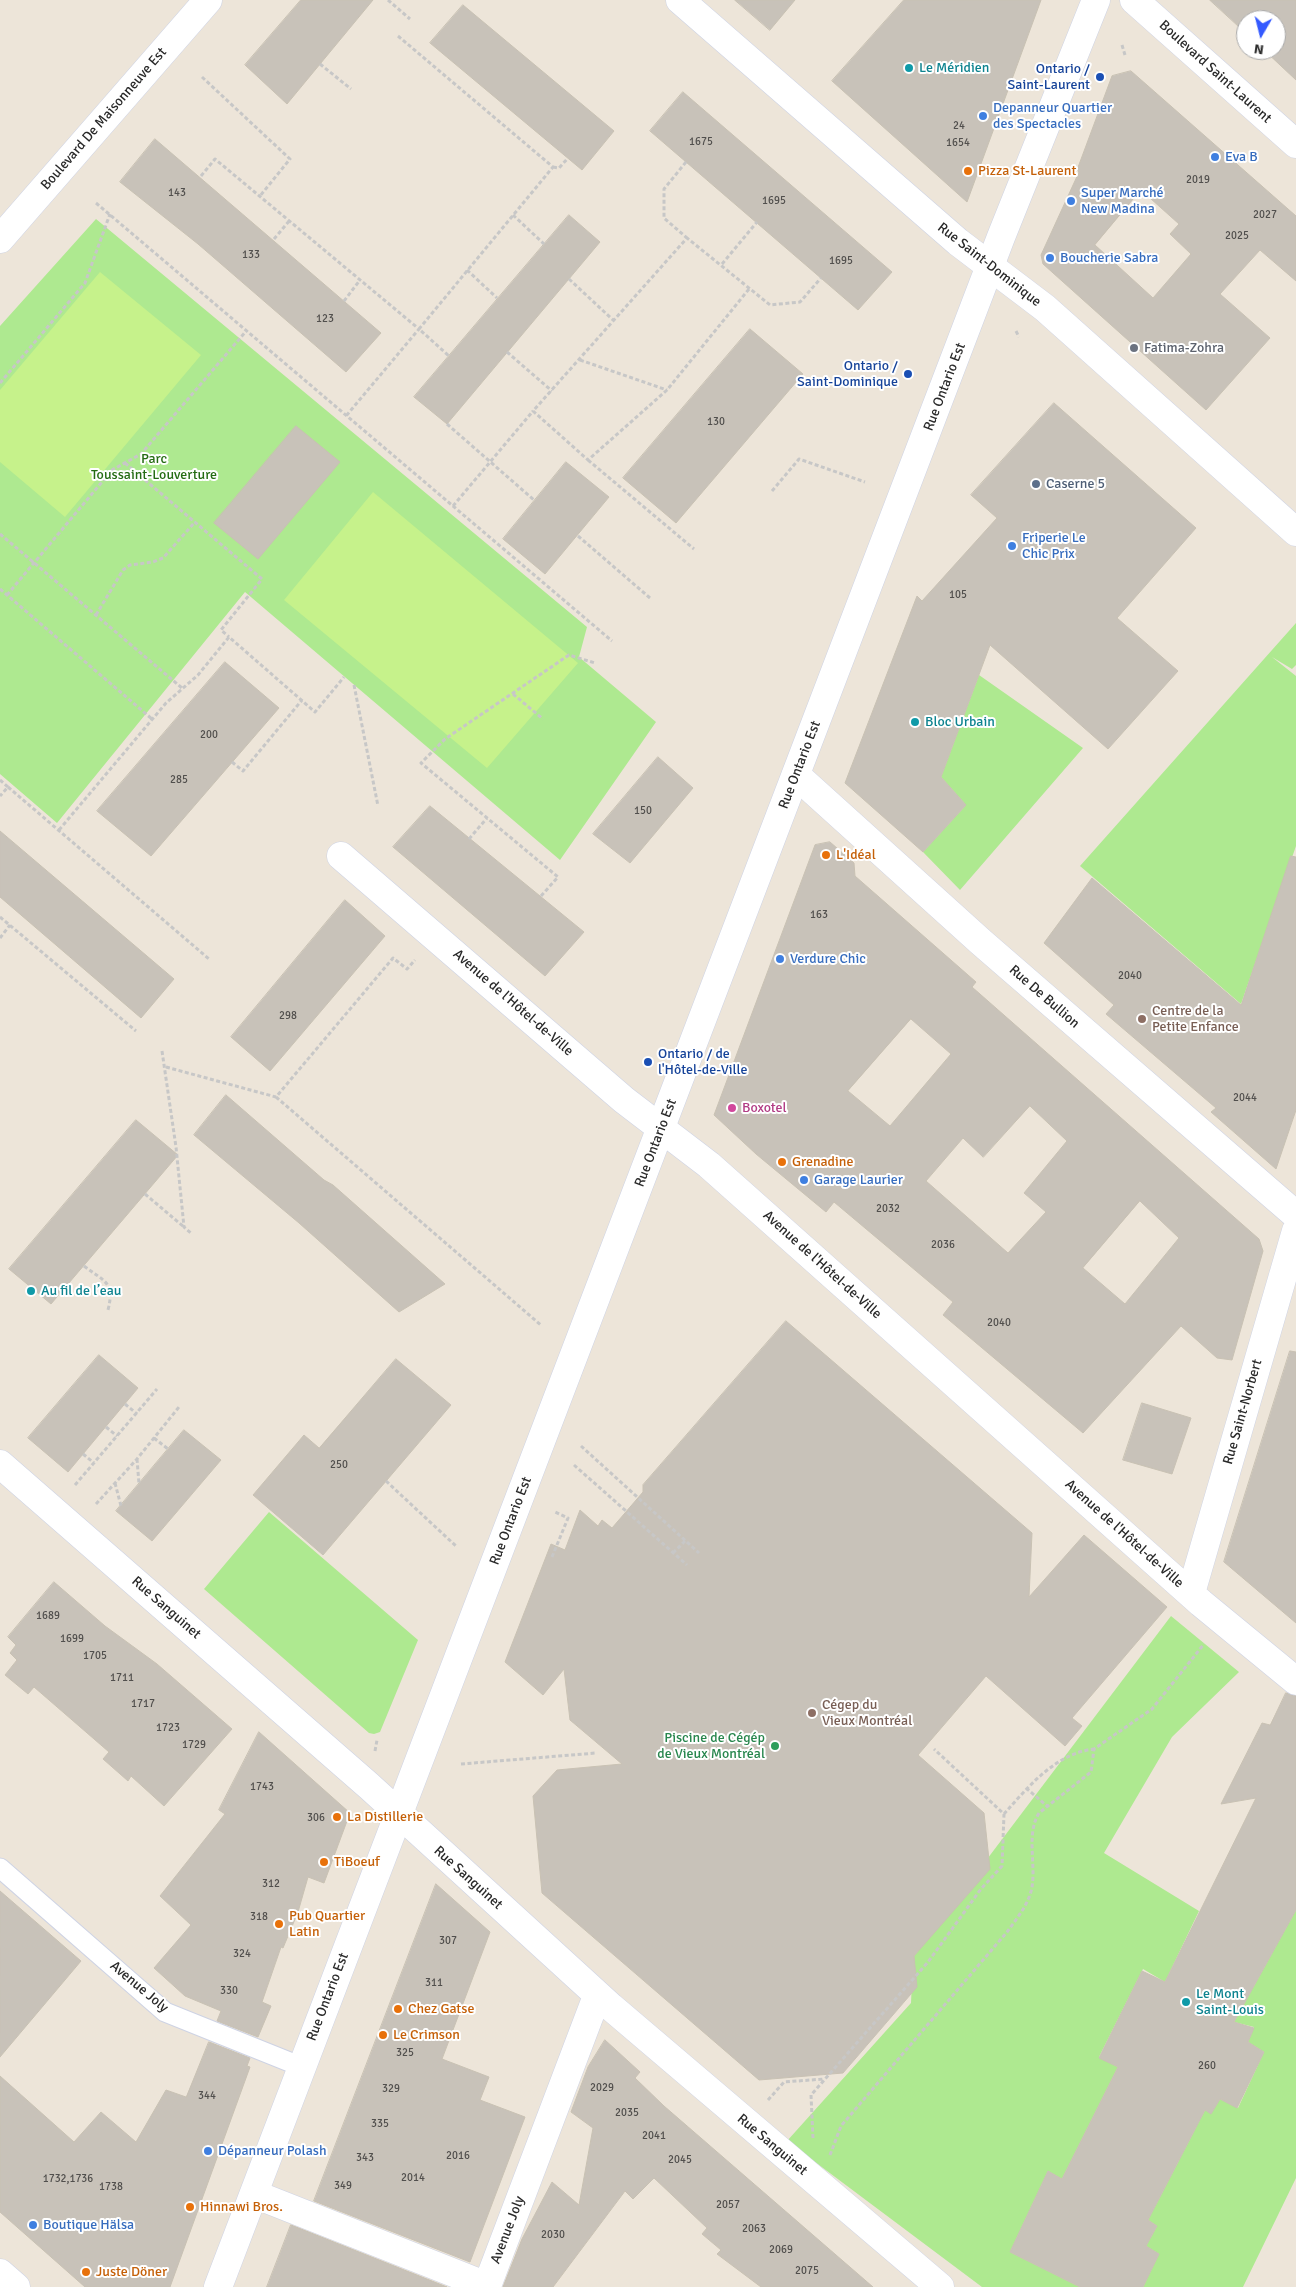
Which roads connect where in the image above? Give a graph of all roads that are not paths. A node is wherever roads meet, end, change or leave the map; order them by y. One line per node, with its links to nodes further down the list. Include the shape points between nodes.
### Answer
1 (208, 0): 6 (street, Boulevard De Maisonneuve Est)
2 (680, 0): 7 (street, Rue Saint-Dominique)
3 (1096, 0): 7 (street, Rue Ontario Est)
4 (1134, 0): 5 (street, Boulevard Saint-Laurent)
5 (1296, 144)
6 (0, 239)
7 (990, 267): 8 (street, Rue Saint-Dominique, via 1045,308); 9 (street, Rue Ontario Est)
8 (1296, 532)
9 (796, 775): 11 (street, Rue Ontario Est); 12 (street, Rue De Bullion, via 980,942)
10 (341, 856): 11 (street, Avenue de l'Hôtel-de-Ville, via 624,1100)
11 (662, 1128): 15 (street, Avenue de l'Hôtel-de-Ville, via 709,1165); 17 (street, Rue Ontario Est)
12 (1296, 1216)
13 (1296, 1231): 15 (street, Rue Saint-Norbert)
14 (0, 1464): 17 (street, Rue Sanguinet)
15 (1191, 1593): 16 (street, Avenue de l'Hôtel-de-Ville)
16 (1296, 1681)
17 (398, 1812): 19 (street, Rue Sanguinet); 20 (street, Rue Ontario Est)
18 (0, 1868): 20 (lane, Avenue Joly, via 165,2012)
19 (598, 1996): 23 (street, Avenue Joly); 26 (street, Rue Sanguinet)
20 (302, 2067): 21 (street, Rue Ontario Est)
21 (254, 2194): 23 (street, Avenue Joly); 25 (street, Rue Ontario Est)
22 (0, 2273): 24 (street)
23 (487, 2286)
24 (16, 2287)
25 (218, 2287)
26 (940, 2287)

